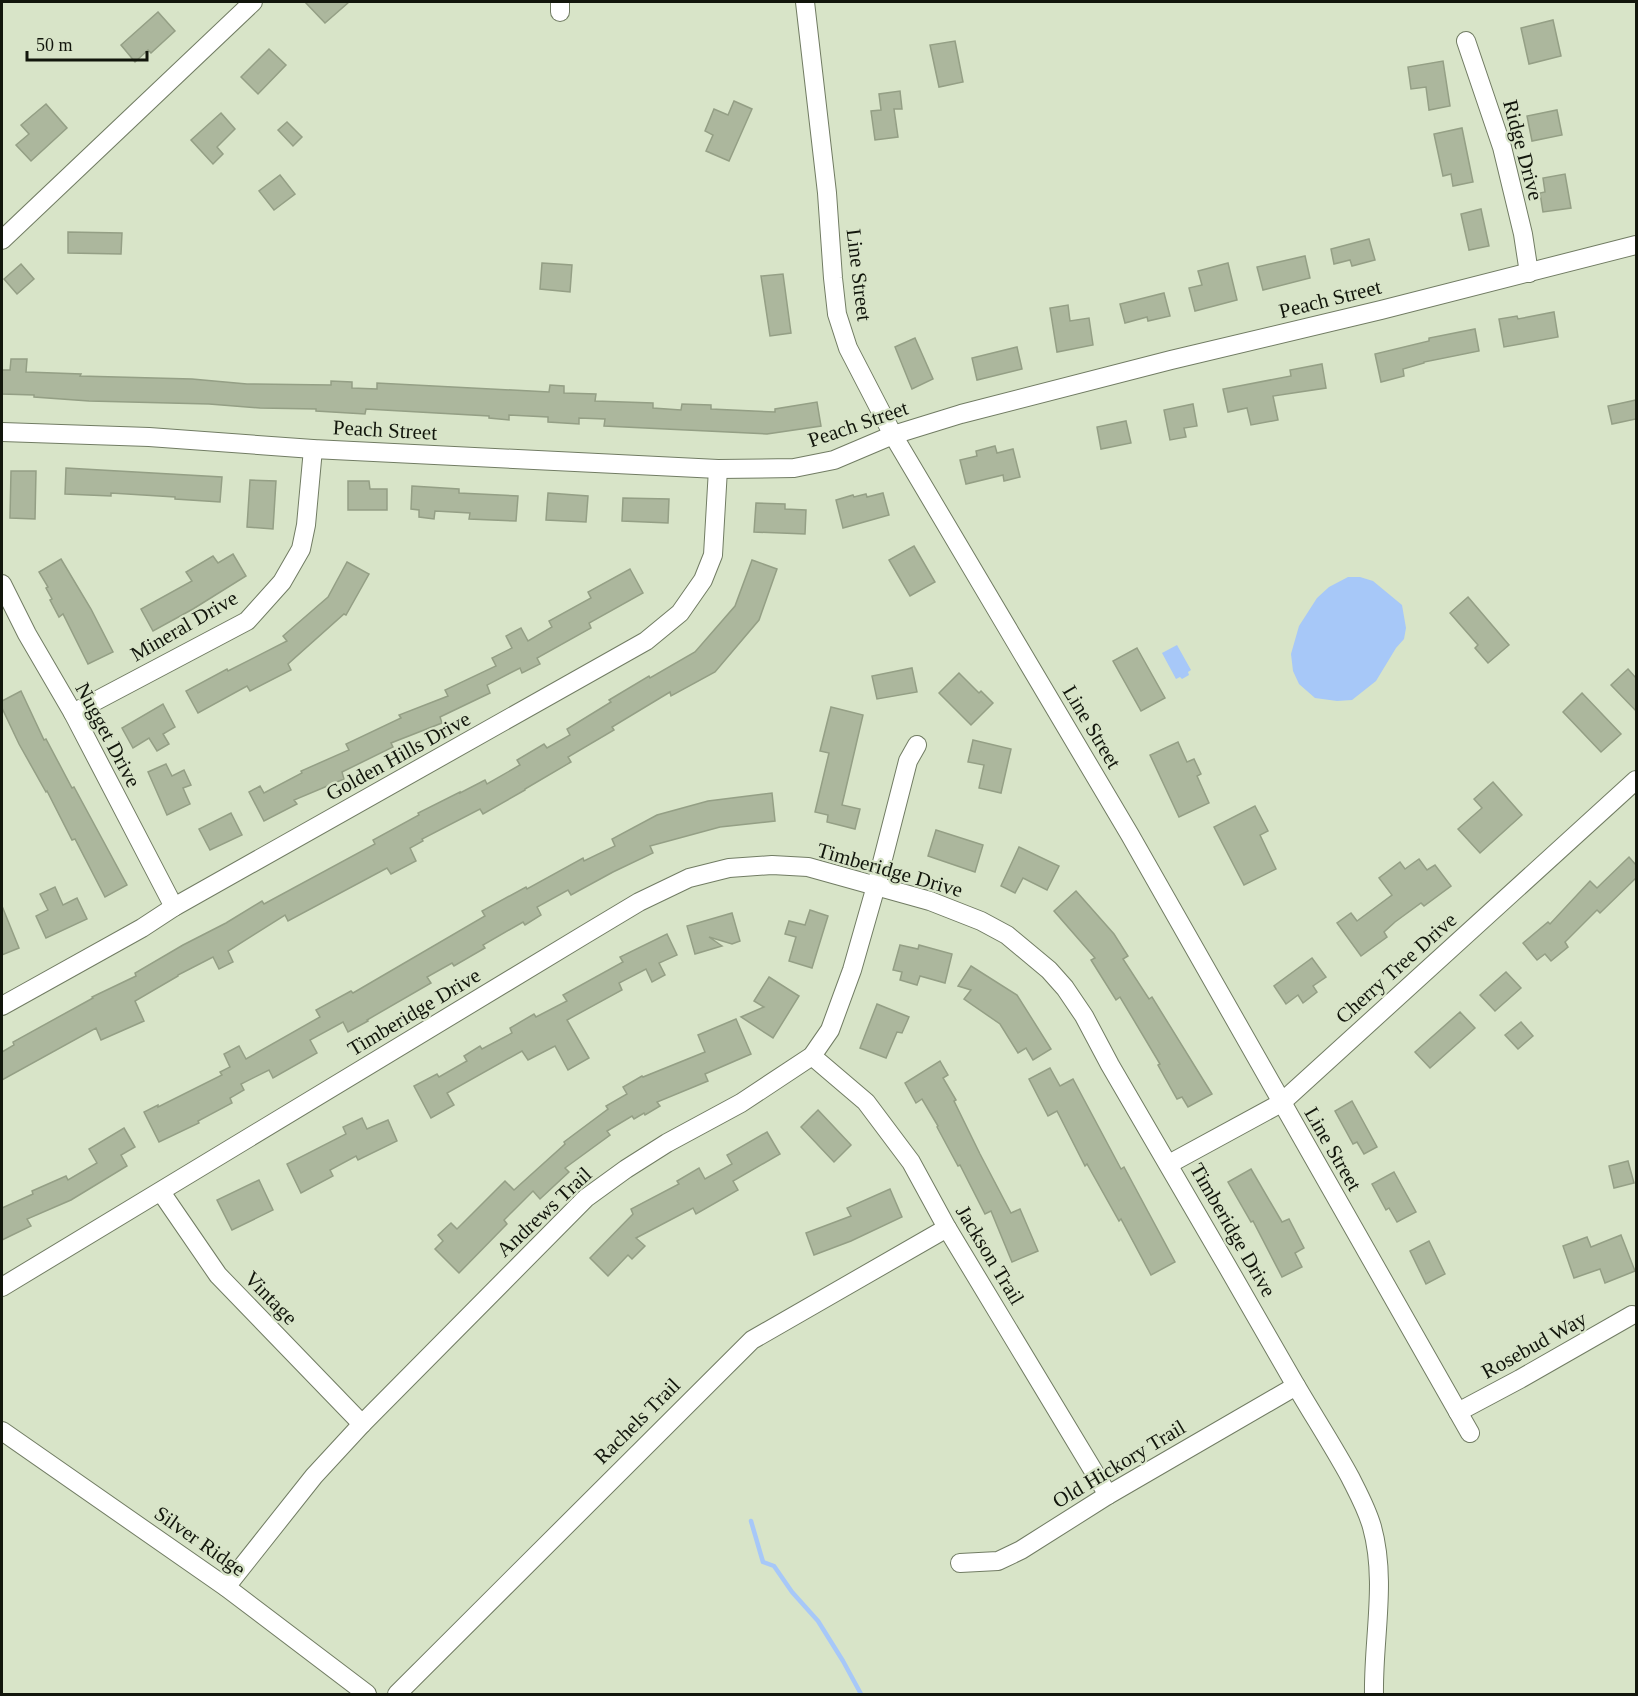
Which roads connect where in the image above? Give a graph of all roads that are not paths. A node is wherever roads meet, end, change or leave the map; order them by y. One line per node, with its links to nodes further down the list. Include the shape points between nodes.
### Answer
1 (253, 2): 4 (street)
2 (805, 2): 8 (street, Line Street, via 837,314 848,348)
3 (1466, 41): 6 (street, Ridge Drive, via 1502,147)
4 (2, 240)
5 (1636, 245): 6 (street, Peach Street)
6 (1529, 273): 8 (street, Peach Street, via 1123,372)
7 (2, 432): 9 (street, Peach Street, via 149,437)
8 (893, 435): 10 (street, Peach Street, via 834,460 794,468); 19 (street, Line Street, via 1091,769)
9 (313, 449): 10 (street, Peach Street); 12 (street, Mineral Drive, via 301,549 282,582 247,621)
10 (718, 470): 16 (street, Golden Hills Drive, via 713,555 703,580 680,613 662,630)
11 (2, 584): 12 (street, Nugget Drive)
12 (72, 713): 16 (street, Nugget Drive)
13 (917, 745): 15 (street, Andrews Trail, via 908,761)
14 (1636, 780): 19 (street, Cherry Tree Drive)
15 (876, 886): 18 (street, Andrews Trail, via 830,1030); 20 (street, Timberidge Drive, via 981,921 1007,935 1049,970 1084,1016); 21 (street, Timberidge Drive, via 808,867 772,865 729,868 680,882 639,902)
16 (174, 907): 17 (street, Golden Hills Drive)
17 (2, 1006)
18 (812, 1056): 22 (street, Jackson Trail, via 866,1102 911,1162); 27 (street, Andrews Trail, via 741,1103 642,1158 586,1198)
19 (1281, 1103): 20 (street, Cherry Tree Drive); 26 (street, Line Street)
20 (1169, 1164): 25 (street, Timberidge Drive)
21 (161, 1192): 23 (street, Timberidge Drive); 27 (street, Vintage, via 218,1275)
22 (947, 1228): 30 (street, Jackson Trail); 34 (street, Rachels Trail, via 752,1340)
23 (2, 1287)
24 (1632, 1315): 26 (street, Rosebud Way)
25 (1296, 1386): 30 (street, Old Hickory Trail); 35 (street, Timberidge Drive, via 1330,1441 1372,1526 1378,1554 1379,1604)
26 (1458, 1412): 29 (street, Line Street)
27 (363, 1424): 32 (street, Andrews Trail, via 314,1476)
28 (2, 1431): 32 (street, Silver Ridge)
29 (1470, 1433)
30 (1108, 1495): 31 (street, Old Hickory Trail, via 998,1561)
31 (960, 1563)
32 (226, 1587): 33 (street, Silver Ridge)
33 (367, 1695)
34 (397, 1695)
35 (1374, 1695)

